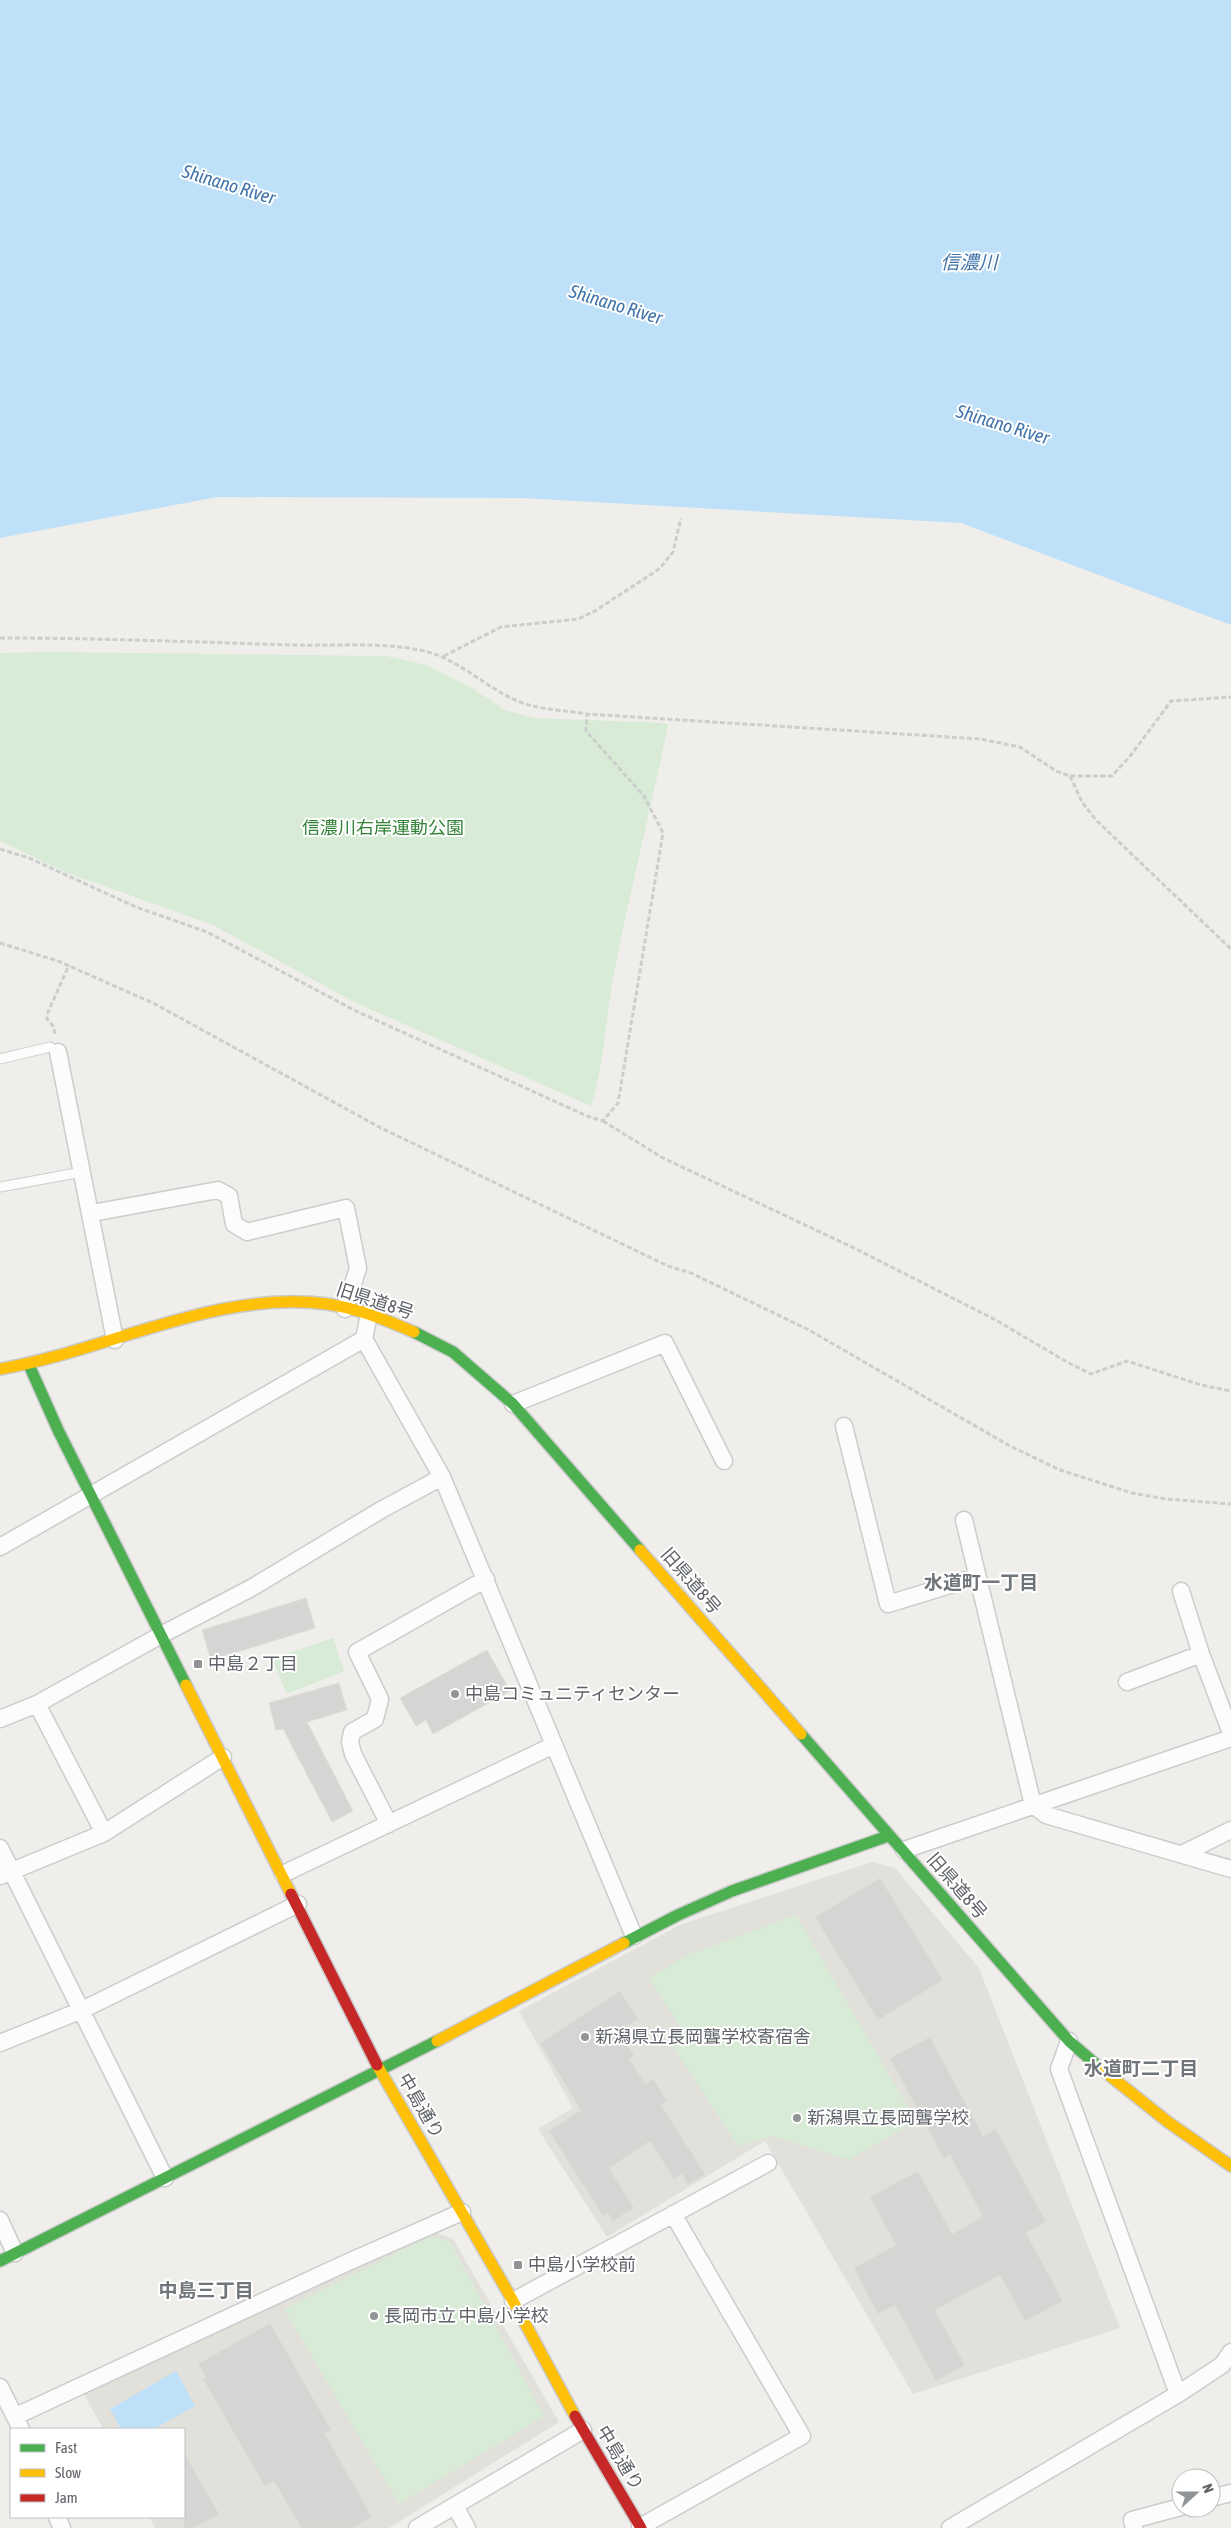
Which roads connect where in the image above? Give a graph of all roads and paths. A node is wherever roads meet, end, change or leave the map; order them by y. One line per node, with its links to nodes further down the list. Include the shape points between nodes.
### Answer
1 (681, 518): 3 (path, via 673,552 659,569 595,611 578,619 501,627)
2 (0, 638): 3 (path, via 377,645)
3 (443, 656): 5 (path, via 513,700)
4 (1231, 697): 6 (path, via 1171,702 1112,776)
5 (587, 714): 6 (path, via 981,739 1020,748); 14 (path, via 586,730 644,796 663,833 618,1103)
6 (1070, 776): 9 (path, via 1082,802 1096,820)
7 (0, 849): 14 (path, via 28,858 136,907 207,932 356,1011)
8 (0, 943): 10 (path)
9 (1231, 949)
10 (69, 966): 11 (path); 30 (path, via 156,1004 397,1136 799,1325 1010,1446 1060,1470 1132,1493)
11 (48, 1012)
12 (58, 1052): 13 (lane, via 50,1047); 15 (street)
13 (0, 1059)
14 (603, 1121): 24 (path, via 663,1158 856,1249 994,1319 1091,1374 1127,1361 1201,1385)
15 (82, 1172): 16 (lane); 17 (street)
16 (0, 1187)
17 (92, 1213): 18 (street, via 218,1190 229,1196 234,1224 247,1232 346,1208 358,1268); 21 (street)
18 (345, 1309): 19 (street, 旧県道8号); 21 (street, 旧県道8号, via 299,1302 243,1306)
19 (368, 1314): 20 (street); 25 (street, 旧県道8号, via 424,1336 451,1351 482,1374)
20 (364, 1338): 28 (street); 29 (street)
21 (115, 1340): 22 (street, 旧県道8号)
22 (30, 1365): 23 (street, 旧県道8号); 29 (street, via 58,1430)
23 (0, 1369)
24 (1231, 1391)
25 (513, 1404): 27 (street, via 665,1343); 49 (street, 旧県道8号)
26 (844, 1426): 33 (street, via 888,1604)
27 (724, 1461)
28 (442, 1478): 34 (street); 36 (street, via 381,1510 253,1587)
29 (92, 1494): 32 (street); 36 (street)
30 (1231, 1504)
31 (964, 1520): 33 (street)
32 (0, 1548)
33 (976, 1576): 45 (street)
34 (486, 1579): 43 (street); 46 (street, via 356,1652 380,1699 375,1719 352,1732 350,1742)
35 (1182, 1590): 37 (street)
36 (161, 1634): 39 (street); 44 (street)
37 (1202, 1654): 38 (street); 41 (street)
38 (1127, 1682)
39 (37, 1704): 40 (street); 48 (street)
40 (0, 1719)
41 (1231, 1733)
42 (1231, 1738): 45 (street)
43 (554, 1745): 46 (street); 57 (street)
44 (223, 1757): 48 (street); 55 (street)
45 (1033, 1805): 51 (street); 52 (street, via 1046,1815)
46 (389, 1824): 55 (street)
47 (1231, 1830): 52 (street)
48 (104, 1833): 54 (street)
49 (888, 1836): 51 (street, 旧県道8号); 57 (street, via 732,1891)
50 (0, 1848): 54 (street)
51 (904, 1850): 59 (street, 旧県道8号)
52 (1182, 1854): 53 (street)
53 (1231, 1869)
54 (5, 1874): 58 (street)
55 (283, 1874): 56 (street)
56 (298, 1904): 58 (street); 61 (street)
57 (634, 1936): 61 (street)
58 (82, 2010): 60 (street); 64 (street)
59 (1068, 2041): 63 (street, 旧県道8号, via 1120,2086 1197,2145); 73 (street, via 1059,2069)
60 (0, 2043)
61 (380, 2070): 64 (street, 中島通り); 65 (street, 中島通り)
62 (768, 2163): 66 (street)
63 (1231, 2166)
64 (164, 2178): 68 (street, 中島通り)
65 (462, 2212): 70 (street, 中島通り); 74 (street, via 346,2263)
66 (673, 2214): 70 (street); 81 (street, via 802,2436)
67 (0, 2220): 68 (street)
68 (16, 2253): 69 (street, 中島通り)
69 (0, 2261)
70 (513, 2301): 75 (street, 中島通り)
71 (1228, 2363): 73 (street)
72 (0, 2387): 74 (street)
73 (1178, 2394): 78 (street)
74 (19, 2422)
75 (583, 2430): 76 (street); 81 (street, 中島通り)
76 (454, 2506): 79 (street); 80 (street)
77 (1171, 2510): 83 (street, via 1132,2520)
78 (968, 2523): 82 (street)
79 (417, 2528)
80 (467, 2528)
81 (641, 2528)
82 (950, 2528)
83 (1134, 2528)

